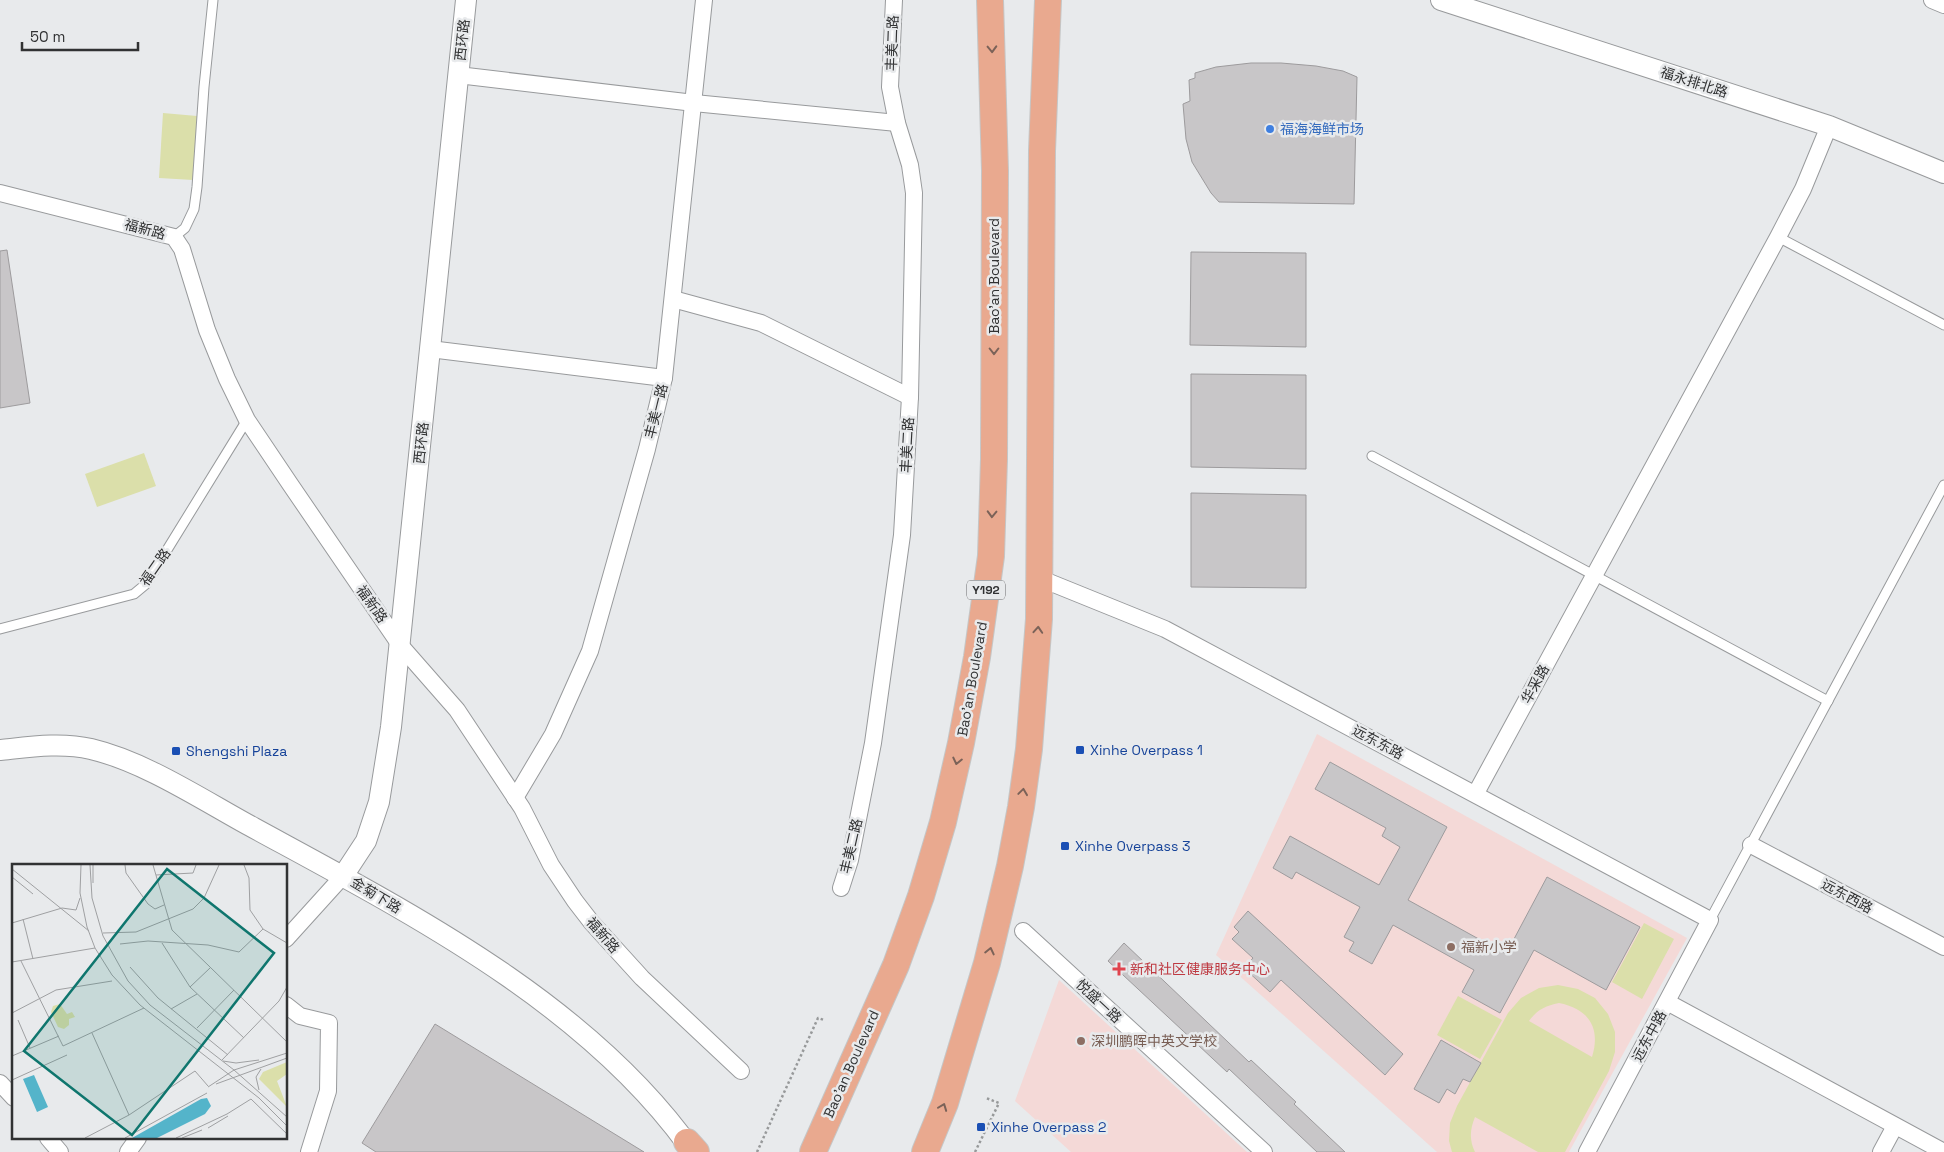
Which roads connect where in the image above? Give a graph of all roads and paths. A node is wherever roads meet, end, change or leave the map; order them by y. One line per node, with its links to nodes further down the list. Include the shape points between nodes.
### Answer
1 (213, 0): 16 (lane, via 194,209 185,228)
2 (466, 0): 10 (street, 西环路)
3 (704, 0): 11 (street, 丰美一路)
4 (894, 0): 12 (street, 丰美二路, via 890,87)
5 (990, 0): 51 (main road, Bao'an Boulevard / Y192, one-way to 51, via 995,171 994,459 991,556 978,657 943,822 922,896 896,964)
6 (1048, 0): 27 (main road, via 1042,151)
7 (1441, 0): 13 (street, 福永排北路)
8 (1932, 0): 9 (street)
9 (1944, 5)
10 (458, 75): 11 (street); 20 (street, 西环路)
11 (694, 103): 12 (street); 18 (street, 丰美一路)
12 (896, 123): 22 (street, 丰美二路, via 910,165 914,193)
13 (1829, 126): 14 (street, 福永排北路); 17 (street, 华采路, via 1804,189)
14 (1944, 173)
15 (0, 193): 16 (street, 福新路)
16 (174, 237): 23 (street, 福新路, via 182,250 207,330)
17 (1778, 237): 19 (lane); 26 (street, 华采路)
18 (673, 299): 21 (street, 丰美一路); 22 (street, via 761,323)
19 (1944, 325)
20 (430, 349): 21 (street); 29 (street, 西环路)
21 (664, 378): 33 (street, 丰美一路, via 590,651 553,734)
22 (910, 398): 36 (street, 丰美二路, via 902,535 873,742 850,860)
23 (247, 420): 28 (lane, 福二路, via 146,584 134,594); 29 (street, 福新路)
24 (1372, 456): 26 (lane)
25 (1944, 485): 30 (lane)
26 (1594, 575): 30 (lane); 32 (street, 华采路)
27 (1039, 578): 32 (street, 远东东路, via 1165,629); 58 (main road, one-way to 27, via 945,1103 987,963 1010,866 1029,749)
28 (0, 629)
29 (400, 644): 33 (street, 福新路, via 458,710); 35 (street, 西环路, via 392,727 379,802 366,841)
30 (1828, 701): 34 (lane)
31 (0, 750): 35 (street, 金菊下路, via 48,745 89,749 131,762)
32 (1476, 793): 37 (street, 远东东路)
33 (515, 798): 44 (street, 福新路, via 551,865 592,923 642,978)
34 (1751, 845): 37 (lane); 40 (street, 远东西路)
35 (343, 876): 39 (street); 52 (street, 金菊下路, via 478,956 576,1028 640,1086)
36 (841, 888)
37 (1710, 920): 41 (street, 远东中路)
38 (1023, 931): 60 (street, 悦盛一路)
39 (288, 937)
40 (1944, 947)
41 (1667, 1002): 48 (street); 61 (street, 远东中路)
42 (288, 1007): 55 (street, via 300,1016 329,1023 328,1091)
43 (824, 1020): 56 (path, via 818,1018)
44 (741, 1071)
45 (0, 1083): 46 (street)
46 (12, 1096)
47 (986, 1098): 59 (path, via 998,1103)
48 (1895, 1126): 62 (street); 63 (street)
49 (50, 1140): 53 (street)
50 (137, 1140): 54 (street)
51 (818, 1141): 57 (main road)
52 (692, 1149)
53 (60, 1152)
54 (128, 1152)
55 (309, 1152)
56 (757, 1152)
57 (799, 1152)
58 (925, 1152)
59 (975, 1152)
60 (1264, 1152)
61 (1588, 1152)
62 (1881, 1152)
63 (1944, 1152)

